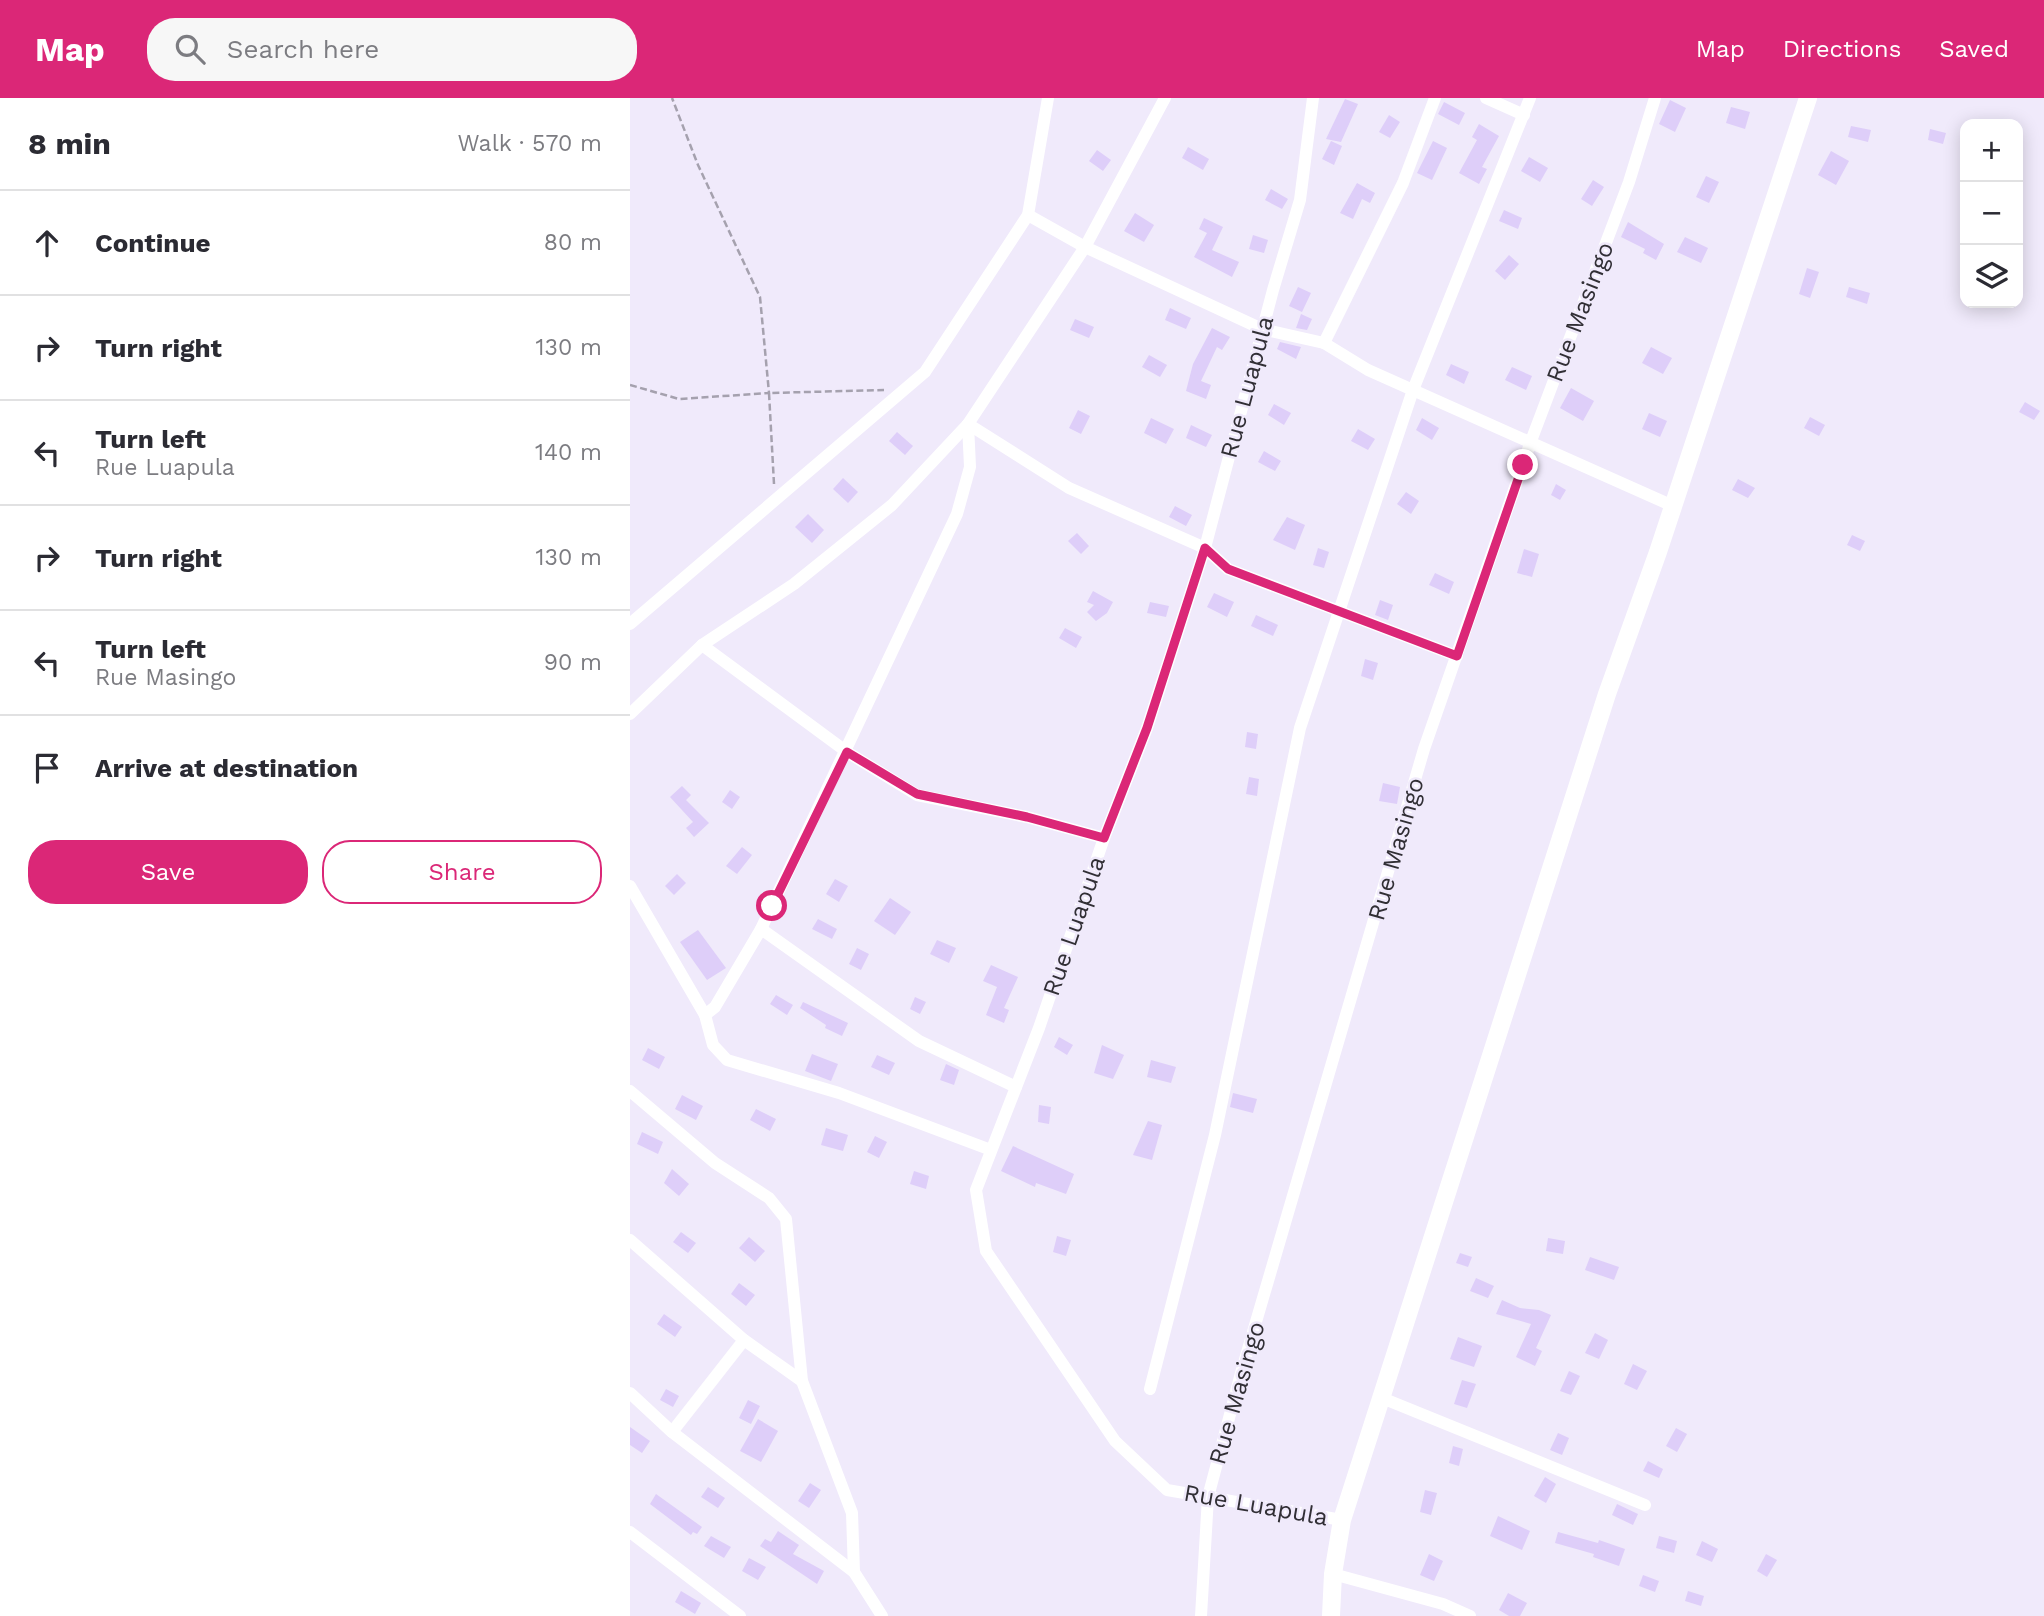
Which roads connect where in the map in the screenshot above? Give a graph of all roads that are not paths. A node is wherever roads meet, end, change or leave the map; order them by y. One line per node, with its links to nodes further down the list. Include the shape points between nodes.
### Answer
1 (1048, 98): 10 (street)
2 (1165, 98): 11 (street)
3 (1313, 98): 12 (street, Rue Luapula, via 1300,200)
4 (1435, 98): 13 (street, via 1403,183)
5 (1486, 98): 9 (street)
6 (1530, 98): 9 (street)
7 (1655, 98): 16 (street, Rue Masingo, via 1629,182)
8 (1808, 98): 17 (main road)
9 (1524, 115): 14 (street)
10 (1028, 215): 11 (street); 20 (street, via 925,372)
11 (1085, 247): 12 (street); 15 (street)
12 (1262, 329): 13 (street); 18 (street, Rue Luapula)
13 (1324, 343): 14 (street)
14 (1413, 390): 16 (street); 19 (street)
15 (968, 424): 18 (street, via 1069,488); 21 (street, via 892,505 794,584); 24 (street, via 970,467 957,514)
16 (1531, 441): 17 (street); 22 (street, Rue Masingo)
17 (1673, 506): 37 (main road, via 1607,694)
18 (1205, 548): 19 (street, via 1228,569); 25 (street, Rue Luapula, via 1147,728)
19 (1338, 612): 22 (street); 35 (street, via 1300,728 1215,1135)
20 (630, 624)
21 (702, 645): 23 (street); 24 (street)
22 (1457, 656): 39 (street, Rue Masingo, via 1424,750)
23 (630, 714)
24 (847, 752): 25 (street, via 917,794); 27 (street)
25 (1104, 838): 29 (street, Rue Luapula)
26 (630, 887): 28 (street)
27 (761, 929): 28 (street, via 715,1007); 29 (street, via 919,1041)
28 (705, 1015): 31 (street, via 713,1045 727,1060 839,1093)
29 (1016, 1087): 31 (street, Rue Luapula)
30 (630, 1091): 34 (street, via 715,1163 769,1198 786,1219)
31 (991, 1150): 39 (street, Rue Luapula, via 976,1190 986,1251 1115,1441 1167,1490)
32 (630, 1240): 33 (street)
33 (744, 1340): 34 (street); 38 (street)
34 (802, 1381): 43 (street, via 852,1513)
35 (1150, 1389)
36 (630, 1393): 38 (street)
37 (1381, 1398): 40 (street); 41 (main road)
38 (671, 1432): 43 (street)
39 (1208, 1497): 41 (street, Rue Luapula); 47 (street, Rue Masingo)
40 (1646, 1505)
41 (1342, 1520): 44 (main road)
42 (630, 1532): 45 (street)
43 (854, 1572): 46 (street)
44 (1333, 1574): 48 (main road); 49 (street, via 1443,1604)
45 (740, 1616)
46 (882, 1616)
47 (1201, 1616)
48 (1331, 1616)
49 (1470, 1616)

